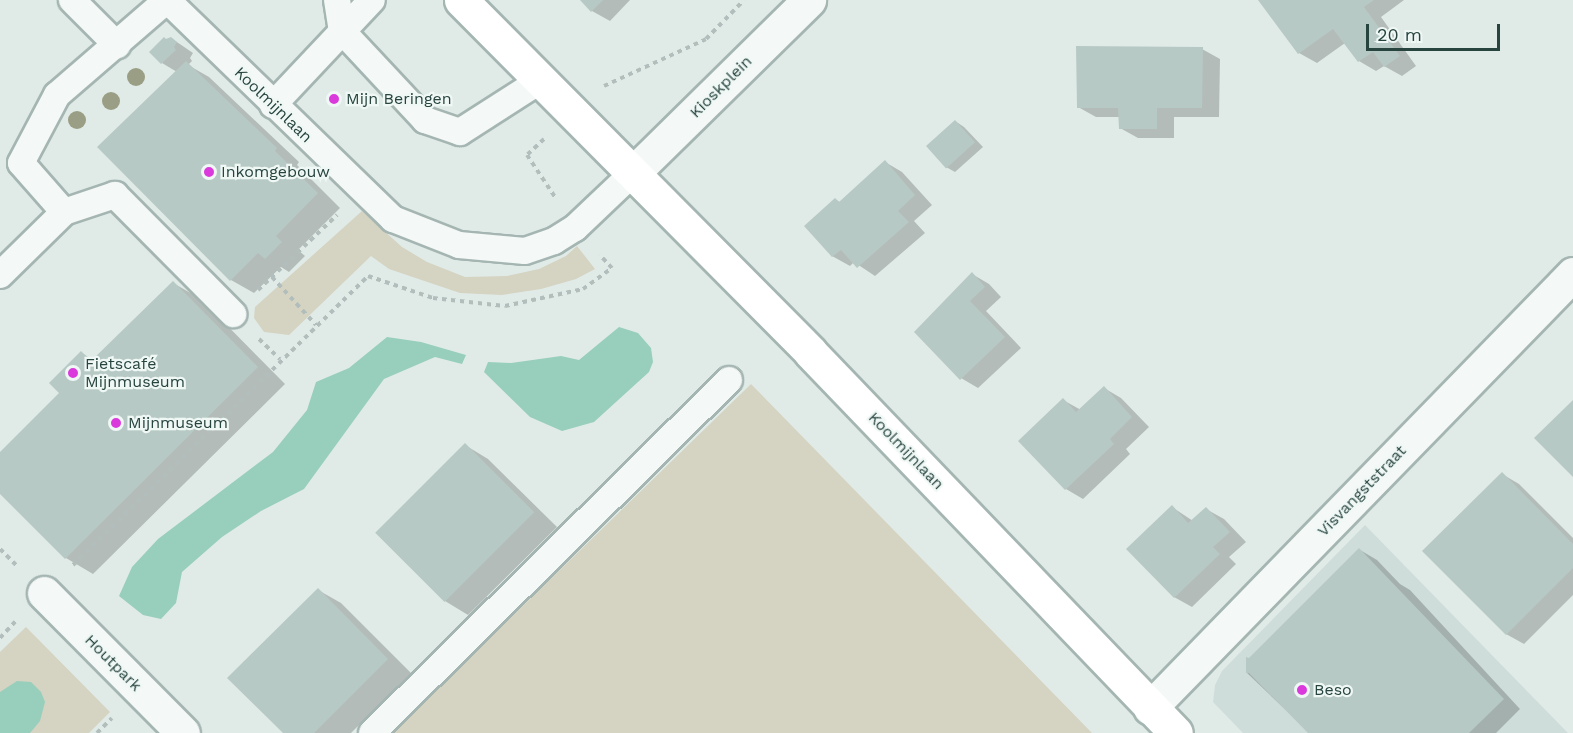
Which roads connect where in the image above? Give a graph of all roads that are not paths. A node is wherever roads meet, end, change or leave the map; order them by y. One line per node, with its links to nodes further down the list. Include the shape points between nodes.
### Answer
1 (72, 0): 8 (lane)
2 (167, 0): 8 (lane); 10 (lane, Koolmijnlaan)
3 (337, 0): 7 (lane)
4 (372, 0): 7 (lane)
5 (461, 0): 9 (main road, Koolmijnlaan)
6 (809, 0): 11 (street, Kioskplein)
7 (342, 31): 9 (lane, via 425,120 460,132); 10 (lane)
8 (117, 45): 12 (lane, via 57,95 21,163)
9 (541, 80): 11 (main road, Koolmijnlaan)
10 (273, 105): 11 (lane, Koolmijnlaan, via 393,219 459,245 525,251 554,241 575,228)
11 (633, 173): 18 (main road, Koolmijnlaan)
12 (64, 212): 14 (lane); 15 (lane, via 115,195)
13 (1573, 274): 18 (street, Visvangststraat)
14 (0, 275)
15 (233, 314)
16 (729, 380): 20 (lane)
17 (44, 593): 19 (street, Houtpark)
18 (1150, 708): 21 (main road, Koolmijnlaan)
19 (183, 733)
20 (372, 733)
21 (1176, 733)

